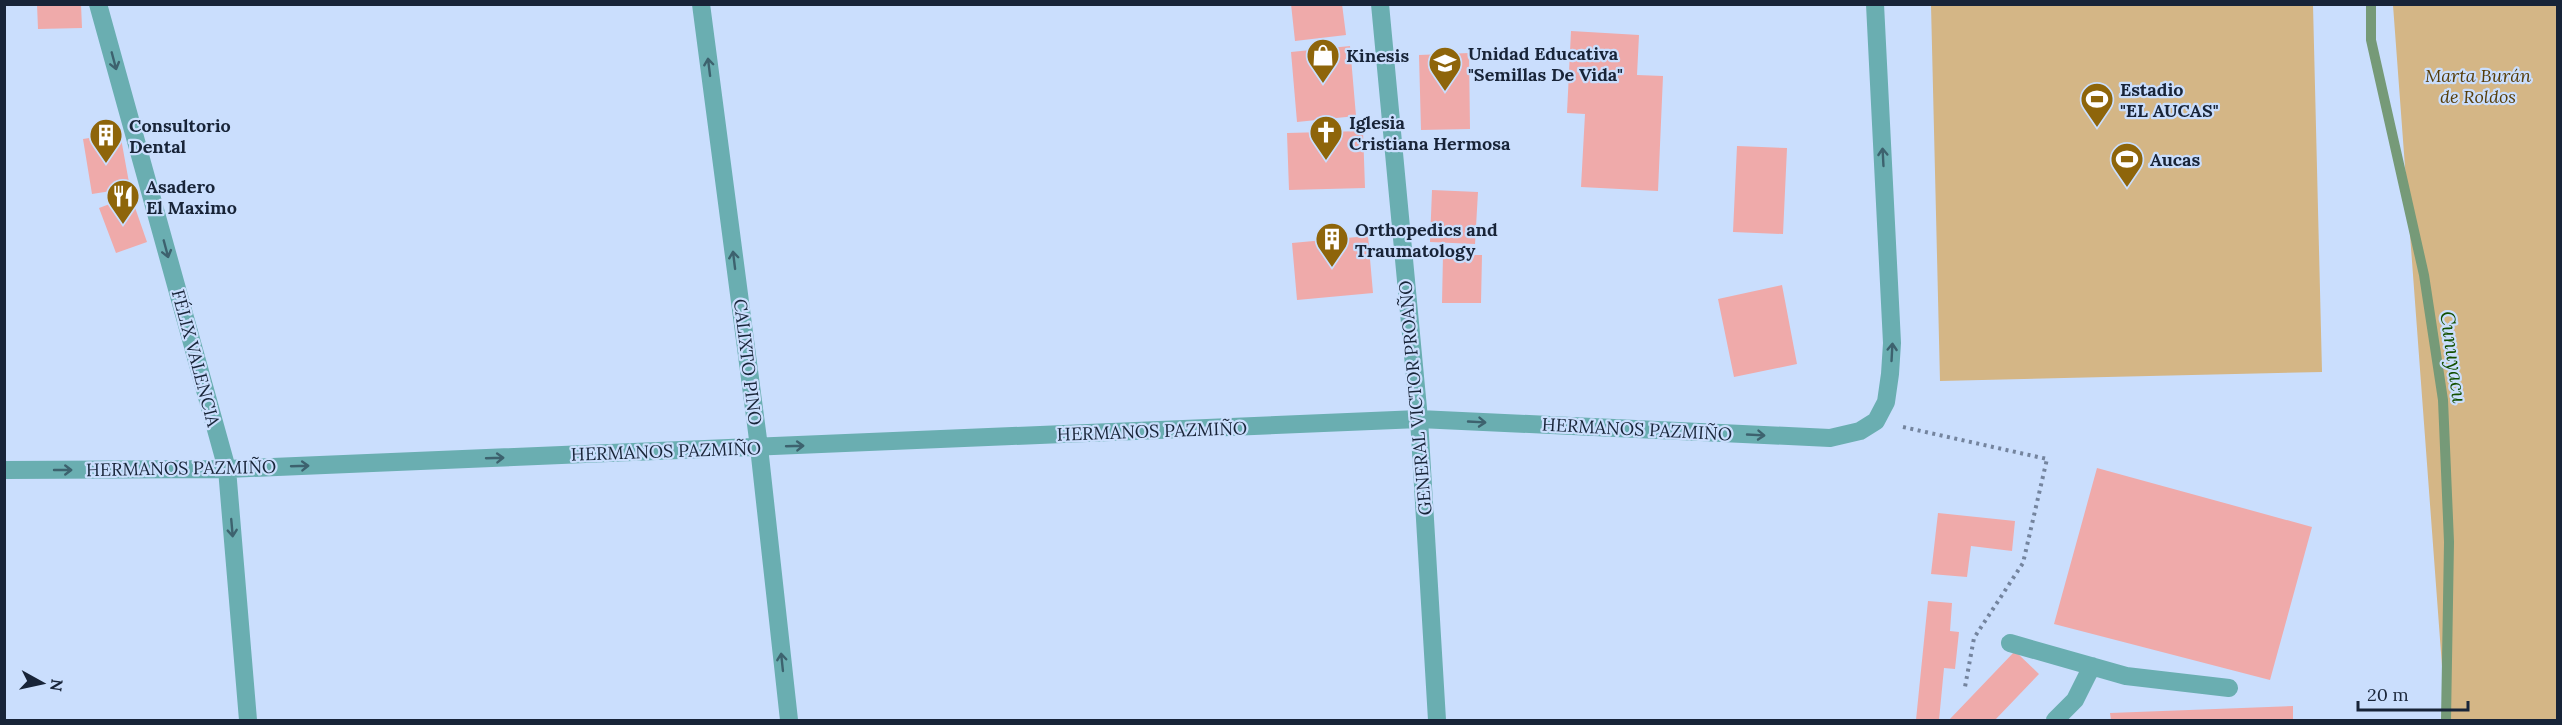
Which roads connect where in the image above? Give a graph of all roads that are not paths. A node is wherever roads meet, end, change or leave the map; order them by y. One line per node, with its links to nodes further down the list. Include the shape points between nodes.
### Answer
1 (98, 4): 7 (street, FÉLIX VALENCIA, one-way to 7)
2 (701, 4): 6 (street, CALIXTO PINO, one-way to 2)
3 (1380, 4): 5 (street, GENERAL VICTOR PROAÑO)
4 (1875, 4): 5 (street, HERMANOS PAZMIÑO, one-way to 4, via 1830,438 1860,431 1876,421 1886,402 1892,343)
5 (1419, 419): 6 (street, HERMANOS PAZMIÑO, one-way to 5); 14 (street, GENERAL VICTOR PROAÑO)
6 (759, 447): 7 (street, HERMANOS PAZMIÑO, one-way to 6); 13 (street, CALIXTO PINO, one-way to 6)
7 (227, 469): 8 (street, HERMANOS PAZMIÑO, one-way to 7); 12 (street, FÉLIX VALENCIA, one-way to 12)
8 (4, 470)
9 (2010, 643): 10 (street)
10 (2092, 666): 11 (street, via 2146,680); 15 (street, via 2075,700)
11 (2229, 688)
12 (248, 720)
13 (789, 720)
14 (1437, 720)
15 (2055, 720)

